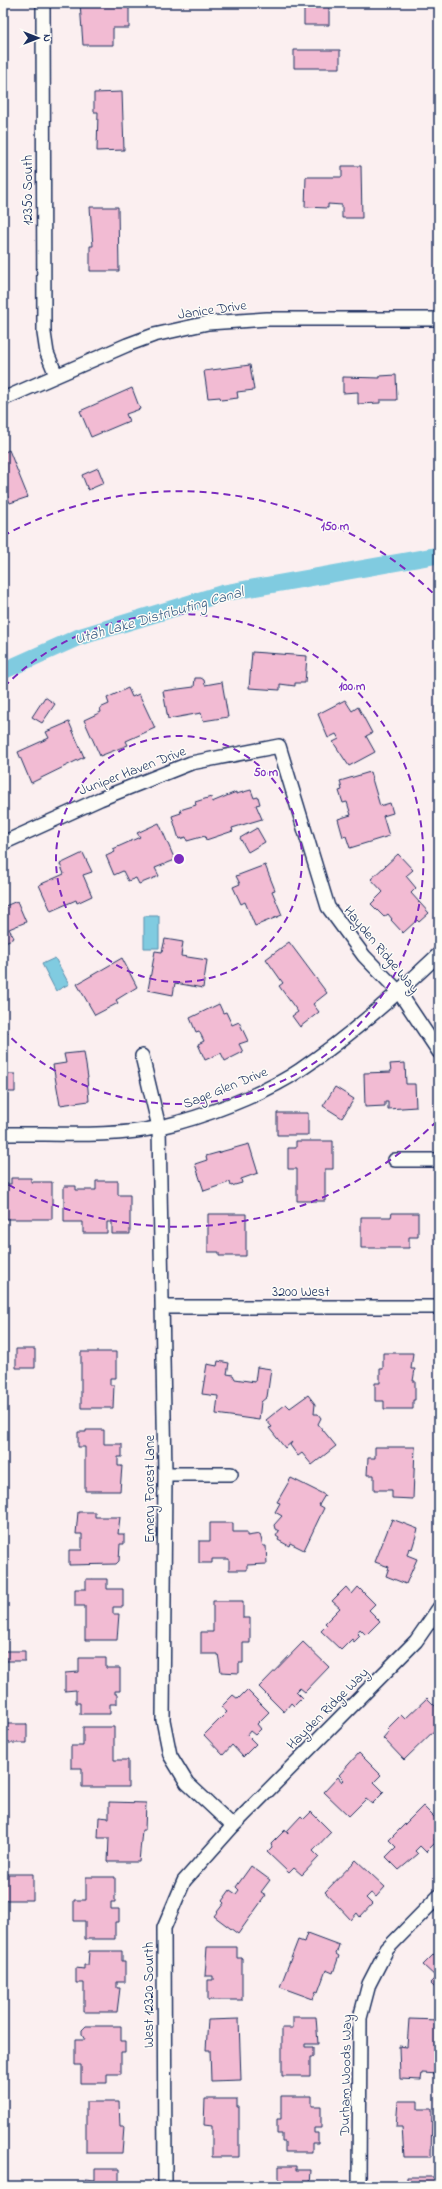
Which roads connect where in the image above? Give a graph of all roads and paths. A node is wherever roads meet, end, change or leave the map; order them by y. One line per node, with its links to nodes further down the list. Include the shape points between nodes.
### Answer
1 (43, 3): 3 (street, 12350 South, via 44,333 47,353)
2 (439, 318): 3 (street, Janice Drive, via 267,319 208,323 154,335)
3 (56, 375): 4 (street, Janice Drive)
4 (3, 399)
5 (279, 746): 6 (street, Juniper Haven Drive, via 191,763 100,799); 8 (street, Hayden Ridge Way, via 328,908 364,956)
6 (3, 843)
7 (439, 954): 8 (street, Sage Glen Drive)
8 (399, 992): 9 (street, Hayden Ridge Way); 11 (street, Sage Glen Drive, via 299,1071 258,1094)
9 (439, 1052)
10 (142, 1056): 11 (street, Emery Forest Lane)
11 (159, 1128): 12 (street, Sage Glen Drive, via 104,1133); 15 (street, Emery Forest Lane)
12 (3, 1134)
13 (395, 1160): 14 (street)
14 (439, 1160)
15 (163, 1307): 16 (street, 3200 West); 17 (street, Emery Forest Lane)
16 (439, 1307)
17 (165, 1474): 18 (street); 20 (street, Emery Forest Lane, via 163,1720 170,1755 188,1783)
18 (231, 1474)
19 (439, 1608): 20 (street, Hayden Ridge Way, via 416,1641)
20 (233, 1826): 22 (street, West 12320 Sourth, via 184,1881 164,1928)
21 (439, 1896): 23 (street, Durham Woods Way, via 387,1949 369,1984 360,2018)
22 (165, 2186)
23 (359, 2186)

